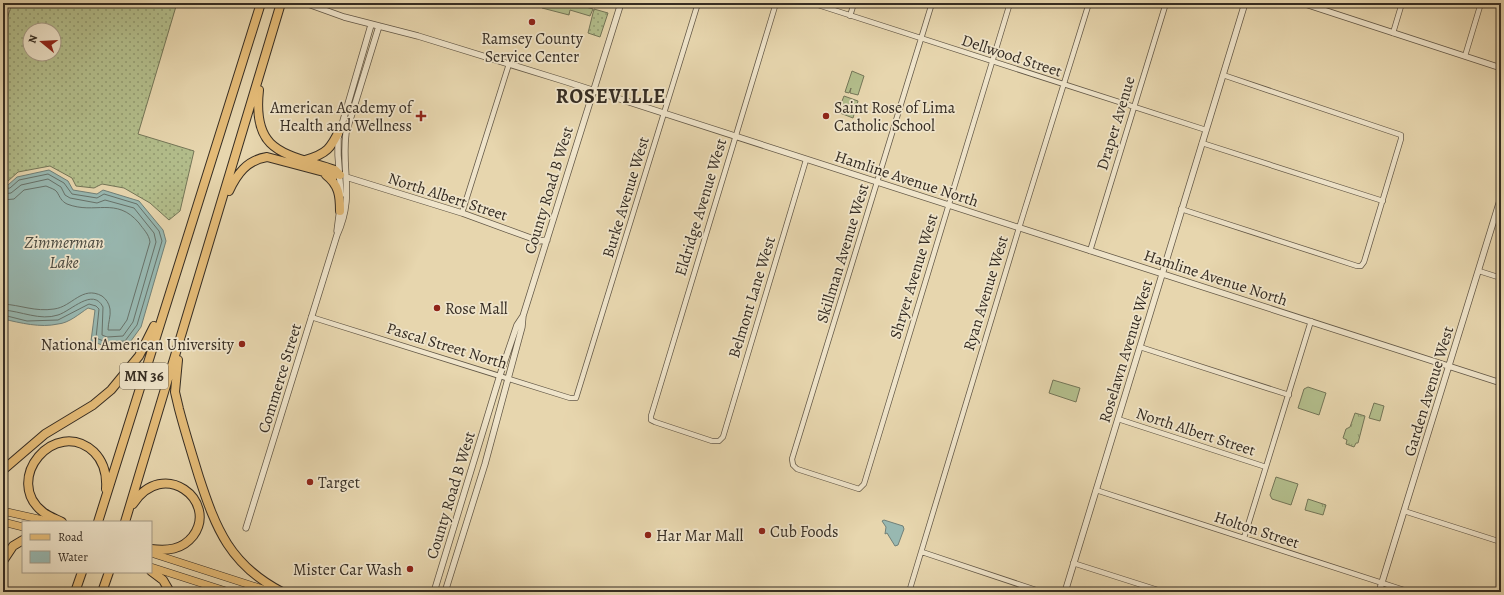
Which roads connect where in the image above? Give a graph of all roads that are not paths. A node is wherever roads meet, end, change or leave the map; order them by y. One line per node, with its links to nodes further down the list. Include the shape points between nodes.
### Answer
1 (261, 3): 53 (highway, MN 36)
2 (281, 3): 25 (highway, MN 36)
3 (305, 3): 20 (street, Hamline Avenue North)
4 (621, 3): 31 (street, County Road B West)
5 (698, 3): 33 (street, Burke Avenue West)
6 (776, 3): 36 (street, Eldridge Avenue West)
7 (812, 3): 19 (street, Dellwood Street)
8 (854, 3): 19 (street)
9 (932, 3): 23 (street, Skillman Avenue West)
10 (1010, 3): 26 (street, Shryer Avenue West)
11 (1089, 3): 30 (street, Ryan Avenue West)
12 (1166, 3): 32 (street, Draper Avenue)
13 (1245, 3): 29 (street, Roselawn Avenue West)
14 (1302, 3): 18 (street)
15 (1323, 3): 18 (street)
16 (1402, 3): 22 (street)
17 (1481, 3): 24 (street)
18 (1322, 9): 22 (street)
19 (850, 16): 23 (street, Dellwood Street)
20 (371, 25): 21 (street, Hamline Avenue North); 34 (street, Commerce Street)
21 (378, 26): 27 (street, Hamline Avenue North); 41 (street, Commerce Street, via 346,133)
22 (1393, 33): 24 (street)
23 (921, 39): 26 (street, Dellwood Street); 42 (street, Skillman Avenue West)
24 (1465, 56): 28 (street)
25 (264, 58): 38 (highway, via 257,116 260,130 267,142 278,151); 49 (highway, MN 36)
26 (992, 61): 30 (street, Dellwood Street); 45 (street, Shryer Avenue West)
27 (509, 64): 31 (street, Hamline Avenue North); 48 (street)
28 (1501, 68)
29 (1223, 75): 35 (street, Roselawn Avenue West); 44 (street, via 1401,135)
30 (1063, 84): 32 (street, Dellwood Street); 50 (street, Ryan Avenue West)
31 (593, 90): 33 (street, Hamline Avenue North); 52 (street, County Road B West)
32 (1134, 107): 35 (street, Dellwood Street); 54 (street, Draper Avenue)
33 (664, 114): 36 (street, Hamline Avenue North); 68 (street, Burke Avenue West)
34 (340, 129): 38 (highway, via 329,149 317,157); 41 (street, Commerce Street, via 338,146)
35 (1206, 130): 37 (street, Roselawn Avenue West)
36 (735, 137): 39 (street, Hamline Avenue North); 70 (street, Eldridge Avenue West, via 651,416 651,420 712,441)
37 (1202, 143): 44 (street); 46 (street, Roselawn Avenue West)
38 (305, 160): 41 (highway)
39 (806, 160): 42 (street, Hamline Avenue North); 70 (street, Belmont Lane West, via 723,437)
40 (320, 172): 41 (highway); 47 (highway, via 331,179 338,190); 49 (highway, via 273,157 257,159 244,166)
41 (344, 176): 47 (street, Commerce Street); 48 (street, North Albert Street); 51 (street, Commerce Street, via 345,212)
42 (877, 182): 45 (street, Hamline Avenue North); 73 (street, Skillman Avenue West, via 792,459 797,469)
43 (1501, 197): 55 (street, Garden Avenue West)
44 (1382, 201): 46 (street, via 1361,266)
45 (948, 205): 50 (street, Hamline Avenue North); 73 (street, Shryer Avenue West)
46 (1181, 209): 56 (street, Roselawn Avenue West)
47 (340, 211): 51 (street, Commerce Street)
48 (462, 214): 52 (street, North Albert Street, via 539,241)
49 (216, 220): 58 (highway, MN 36)
50 (1019, 228): 54 (street, Hamline Avenue North); 90 (street, Ryan Avenue West)
51 (337, 235): 60 (street, Commerce Street)
52 (547, 240): 59 (street, County Road B West)
53 (184, 245): 72 (highway, via 151,333 126,374 103,397 45,434); 75 (highway, MN 36)
54 (1090, 251): 56 (street, Hamline Avenue North)
55 (1478, 271): 57 (street); 63 (street, Garden Avenue West)
56 (1162, 274): 61 (street, Hamline Avenue North); 62 (street, Roselawn Avenue West)
57 (1501, 278)
58 (188, 312): 77 (highway, MN 36); 106 (highway, via 176,369 176,396 212,516 224,540 236,556 263,581)
59 (523, 316): 64 (street, County Road B West, via 517,325); 65 (street, County Road B West)
60 (311, 317): 64 (street, Pascal Street North); 85 (street, Commerce Street)
61 (1311, 321): 63 (street, Hamline Avenue North); 67 (street)
62 (1140, 347): 67 (street); 69 (street, Roselawn Avenue West)
63 (1448, 366): 66 (street, Hamline Avenue North); 78 (street, Garden Avenue West)
64 (500, 375): 65 (street, Pascal Street North); 107 (street, County Road B West)
65 (508, 378): 68 (street, Pascal Street North); 108 (street, County Road B West)
66 (1501, 383)
67 (1289, 395): 71 (street)
68 (576, 398)
69 (1118, 419): 71 (street, North Albert Street); 74 (street, Roselawn Avenue West)
70 (719, 441)
71 (1266, 467): 86 (street)
72 (3, 470)
73 (861, 488)
74 (1096, 490): 86 (street, Holton Street); 93 (street, Roselawn Avenue West)
75 (103, 507): 80 (highway, via 106,473 97,455 80,444 54,444 36,457 28,483 38,507); 81 (highway, MN 36)
76 (3, 510): 79 (main road)
77 (128, 511): 82 (highway, MN 36); 89 (highway, via 141,492 158,484 175,485 192,497 197,505 199,517 198,528 190,539 174,549)
78 (1404, 511): 88 (street); 99 (street, Garden Avenue West)
79 (48, 521)
80 (60, 521)
81 (98, 521)
82 (125, 521)
83 (3, 522): 84 (main road)
84 (22, 527)
85 (246, 528)
86 (1244, 538): 99 (street, Holton Street)
87 (22, 541): 92 (highway, via 8,550)
88 (1501, 542)
89 (152, 549)
90 (922, 552): 109 (street, Ryan Avenue West); 110 (street)
91 (152, 553): 105 (main road)
92 (3, 560)
93 (1074, 562): 111 (street, Roselawn Avenue West); 112 (street)
94 (152, 567): 104 (main road)
95 (152, 572): 103 (highway, via 163,580)
96 (82, 573): 100 (highway)
97 (109, 573): 101 (highway)
98 (109, 573): 102 (highway)
99 (1382, 583): 113 (street, Garden Avenue West); 114 (street, Holton Street)
100 (75, 590)
101 (102, 592)
102 (106, 592)
103 (170, 592)
104 (229, 592)
105 (272, 592)
106 (282, 592)
107 (434, 592)
108 (445, 592)
109 (909, 592)
110 (1042, 592)
111 (1065, 592)
112 (1164, 592)
113 (1379, 592)
114 (1410, 592)

